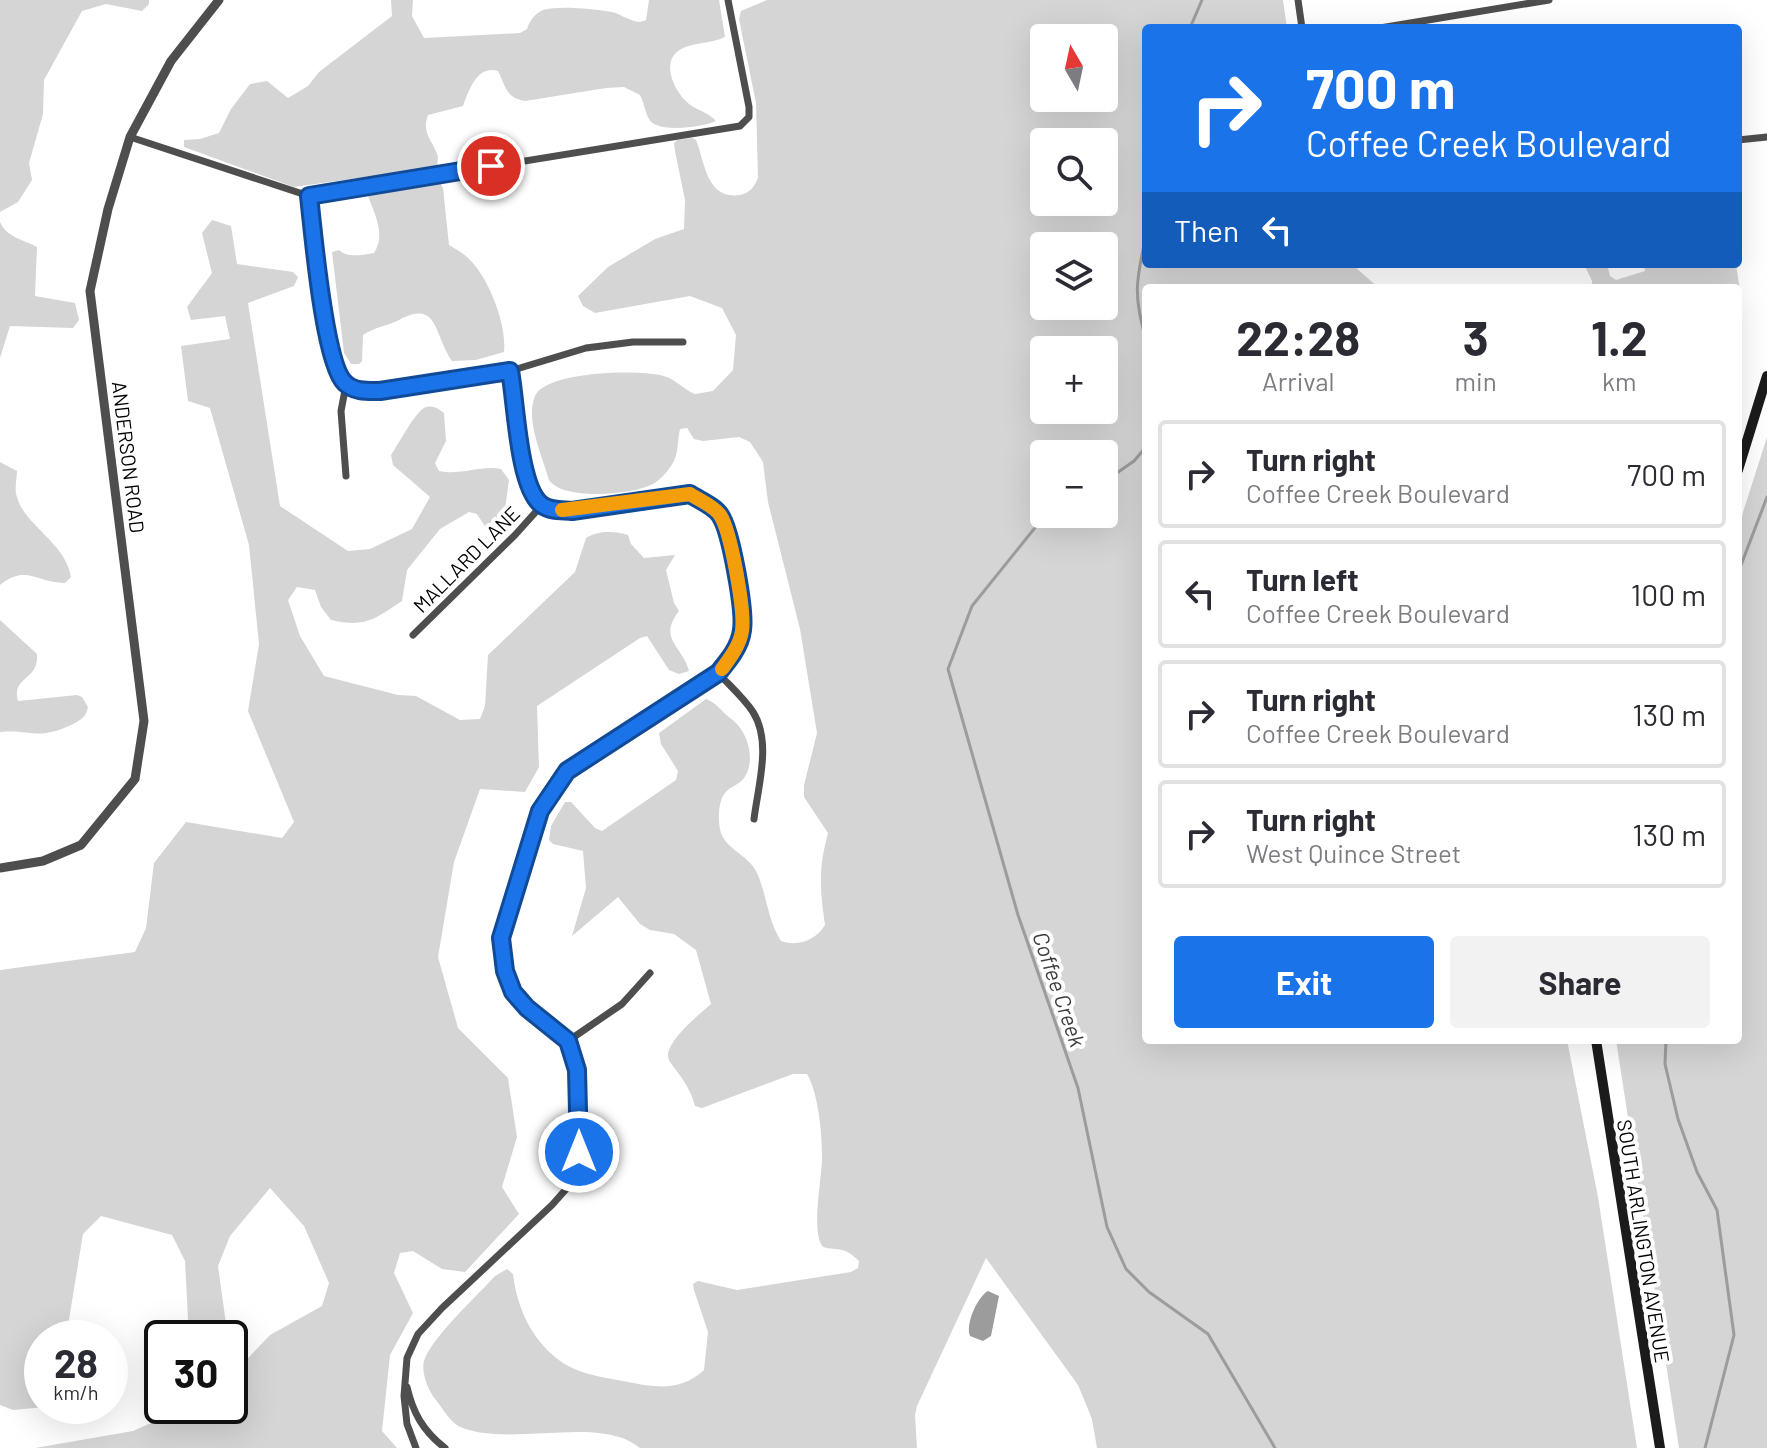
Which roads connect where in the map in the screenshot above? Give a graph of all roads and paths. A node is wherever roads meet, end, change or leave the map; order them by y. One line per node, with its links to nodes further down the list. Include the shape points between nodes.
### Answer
1 (219, 0): 8 (street, ANDERSON ROAD, via 171,61)
2 (728, 0): 11 (street, via 749,107 749,117 740,126)
3 (1298, 0): 6 (street)
4 (1549, 0): 5 (street)
5 (1513, 3): 7 (street)
6 (1301, 24)
7 (1401, 24)
8 (130, 137): 11 (street); 22 (street, ANDERSON ROAD, via 90,291 144,721 135,779 81,845 43,861)
9 (1767, 137): 10 (street)
10 (1742, 140)
11 (309, 196): 15 (street, via 330,349)
12 (683, 342): 13 (street, via 586,348)
13 (510, 371): 15 (street, via 380,391); 18 (street, via 522,464 530,491)
14 (1767, 376): 16 (main road)
15 (346, 385): 17 (street, via 341,411)
16 (1742, 457)
17 (346, 476)
18 (542, 505): 19 (street, MALLARD LANE); 20 (street, via 572,511 690,494 719,514 737,577 742,631)
19 (413, 635)
20 (718, 673): 21 (street, via 751,708 763,740); 24 (street, via 567,771 540,811 501,938 505,971 520,1000)
21 (754, 819)
22 (0, 868)
23 (650, 973): 24 (street, via 622,1004)
24 (568, 1041): 26 (street, via 577,1070 576,1178 426,1324 410,1350)
25 (1597, 1044): 29 (main road, SOUTH ARLINGTON AVENUE)
26 (405, 1373): 27 (street, via 405,1415); 28 (street, via 415,1413)
27 (416, 1448)
28 (445, 1448)
29 (1660, 1448)

